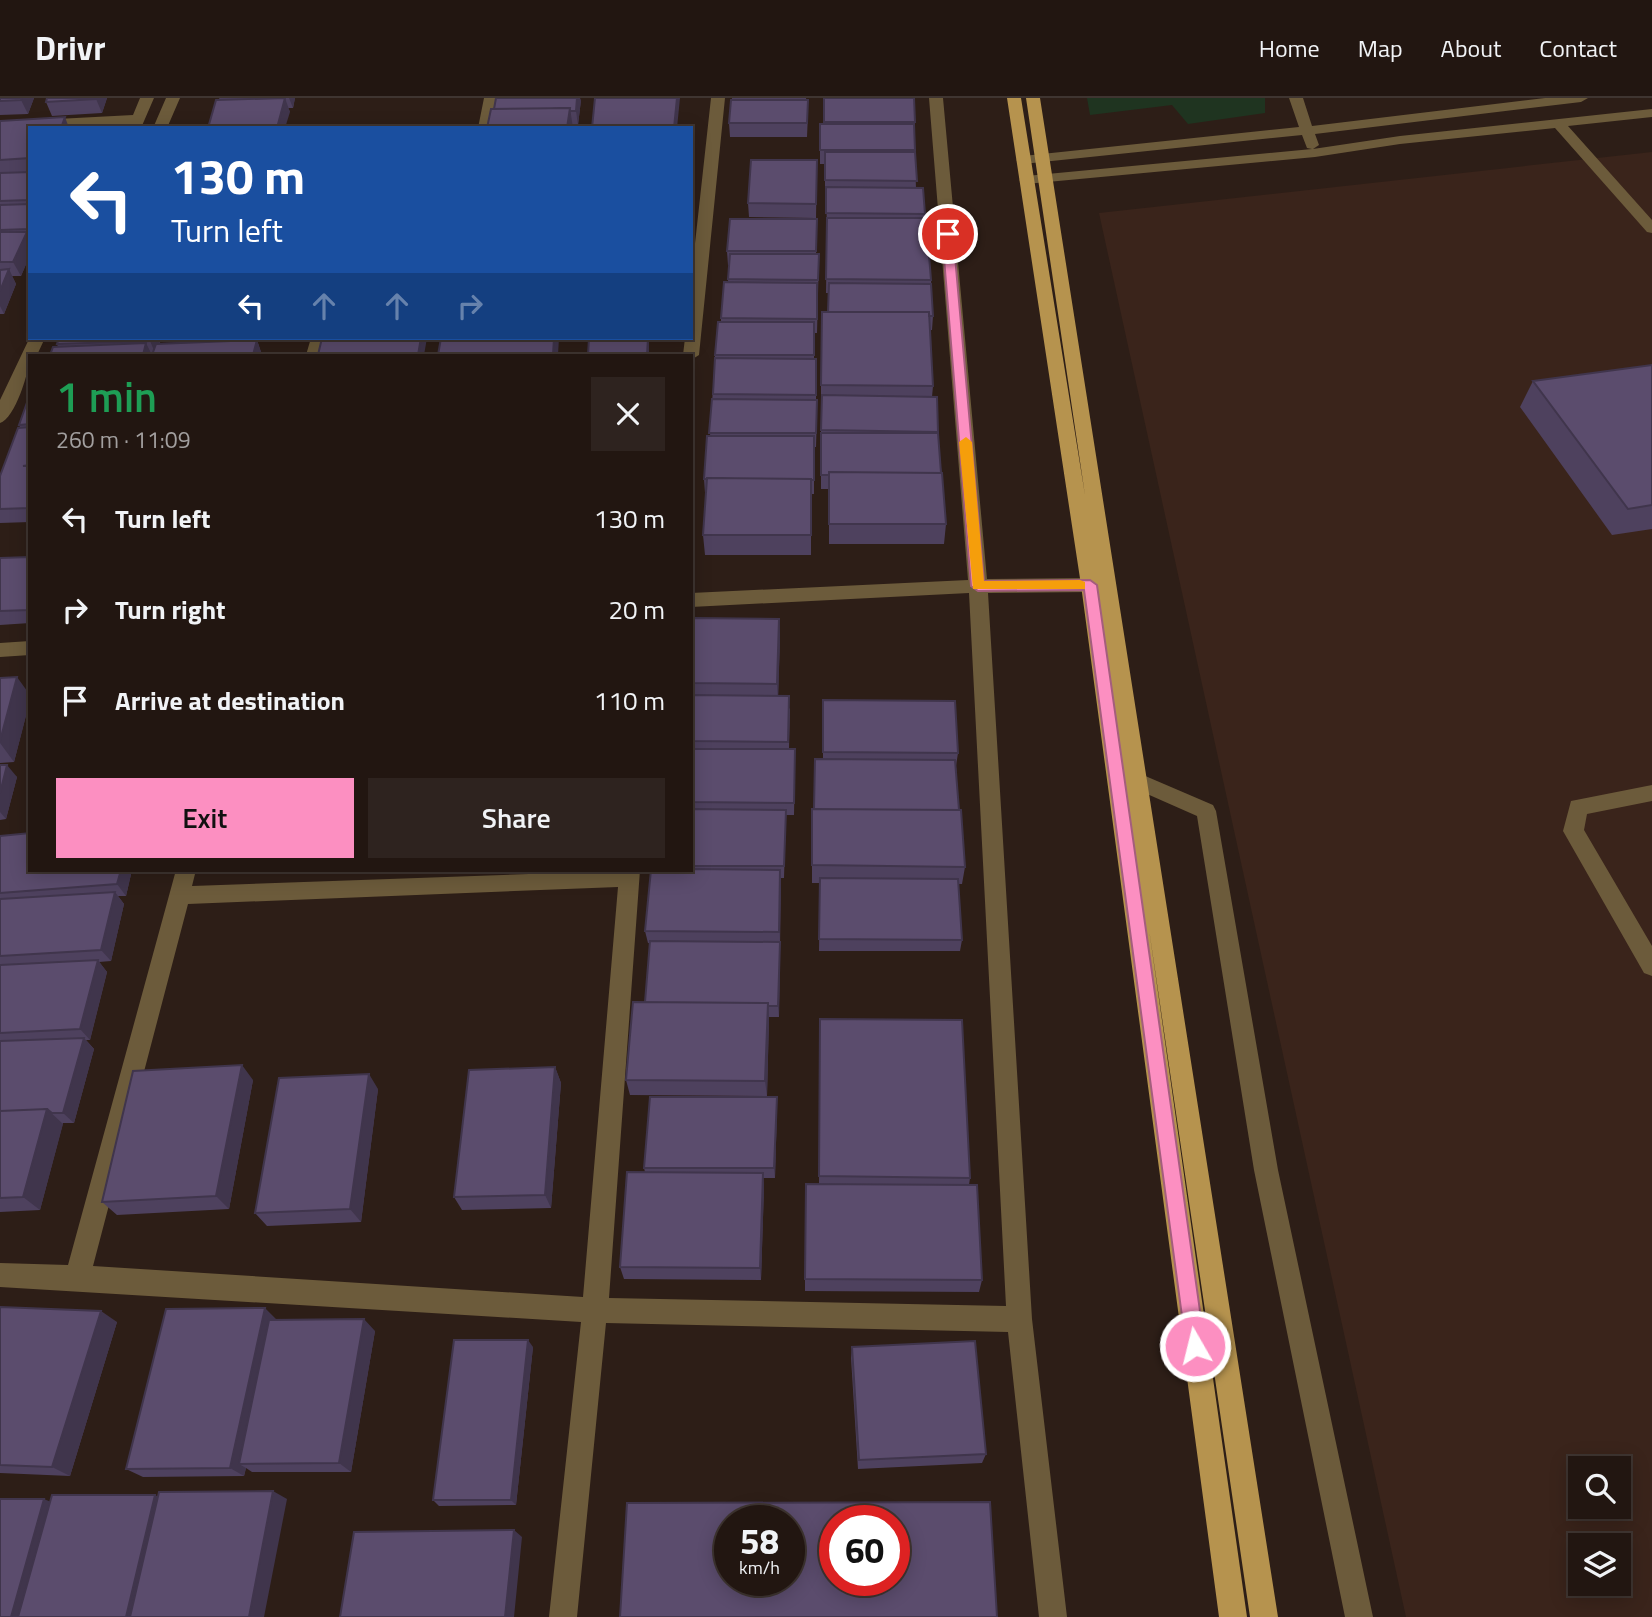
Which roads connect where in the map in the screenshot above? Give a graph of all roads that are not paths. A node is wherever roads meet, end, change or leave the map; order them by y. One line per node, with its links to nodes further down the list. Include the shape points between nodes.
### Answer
1 (147, 98): 11 (street)
2 (173, 98): 14 (street)
3 (491, 98): 15 (street)
4 (718, 98): 20 (street)
5 (936, 98): 25 (street)
6 (1014, 98): 18 (main road)
7 (1033, 98): 18 (main road)
8 (1296, 98): 16 (street)
9 (1581, 98): 16 (street)
10 (1652, 113): 12 (street)
11 (136, 123): 13 (street)
12 (1558, 123): 17 (street); 19 (street)
13 (0, 126)
14 (161, 126)
15 (485, 126)
16 (1307, 132): 17 (street); 18 (street)
17 (1315, 153): 18 (street)
18 (1033, 169): 24 (main road); 29 (main road)
19 (1652, 229)
20 (698, 230): 21 (street)
21 (693, 319)
22 (28, 357): 23 (street)
23 (0, 418)
24 (1090, 585): 25 (street); 41 (main road)
25 (978, 586): 26 (street); 38 (street)
26 (693, 600)
27 (28, 648): 28 (street)
28 (0, 650)
29 (1136, 780): 42 (main road); 43 (street, via 1206,811 1266,1170)
30 (1652, 793): 34 (street, via 1578,807 1573,831)
31 (186, 872): 33 (street)
32 (629, 874): 33 (street); 37 (street)
33 (180, 895): 36 (street)
34 (1652, 966)
35 (0, 1275): 36 (street)
36 (77, 1278): 37 (street)
37 (595, 1310): 38 (street); 39 (street)
38 (1019, 1319): 40 (street)
39 (563, 1617)
40 (1053, 1617)
41 (1233, 1617)
42 (1264, 1617)
43 (1359, 1617)

